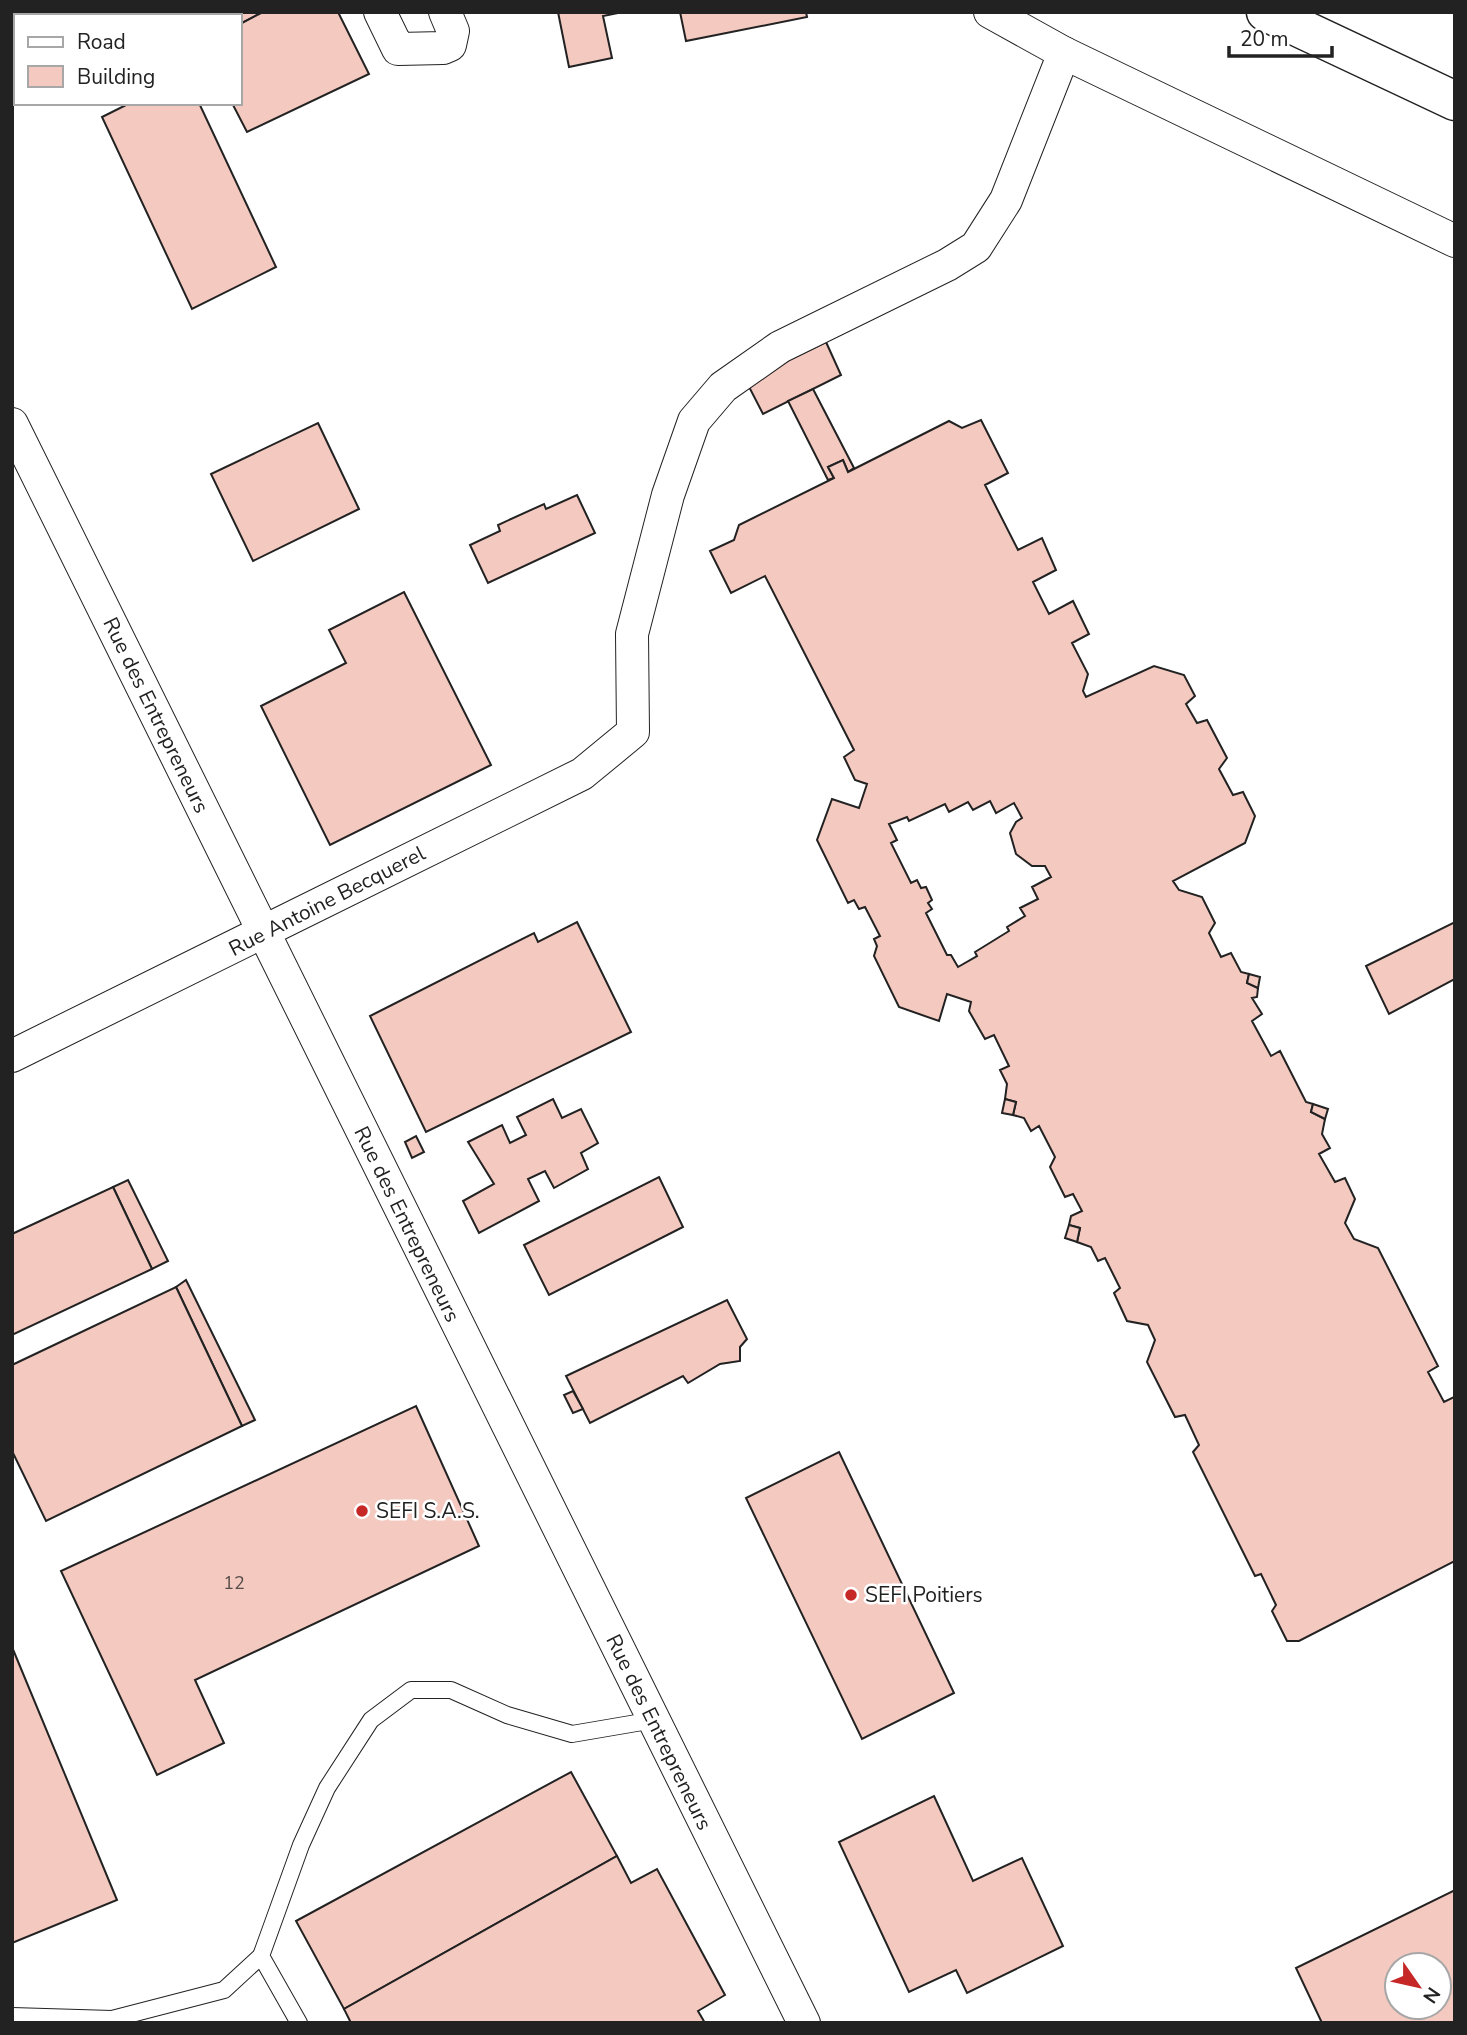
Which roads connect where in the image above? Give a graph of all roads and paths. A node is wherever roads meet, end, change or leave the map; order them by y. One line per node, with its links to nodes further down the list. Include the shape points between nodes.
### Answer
1 (380, 12): 2 (street, via 398,49 450,45 453,31)
2 (445, 12)
3 (990, 12): 5 (street)
4 (1266, 12): 6 (main road)
5 (1064, 53): 7 (street); 9 (street, Rue Antoine Becquerel, via 1006,200 976,247 780,347 723,387 694,421 668,495 632,634 633,732 582,774)
6 (1455, 102)
7 (1455, 241)
8 (12, 424): 9 (street, Rue des Entrepreneurs)
9 (263, 933): 10 (street, Rue Antoine Becquerel); 11 (street, Rue des Entrepreneurs)
10 (12, 1056)
11 (654, 1720): 12 (lane, via 572,1734 507,1715 451,1690 411,1690 371,1720 327,1788); 15 (street, Rue des Entrepreneurs)
12 (261, 1956): 13 (lane, via 224,1990 112,2019); 14 (lane)
13 (12, 2015)
14 (299, 2023)
15 (804, 2023)

